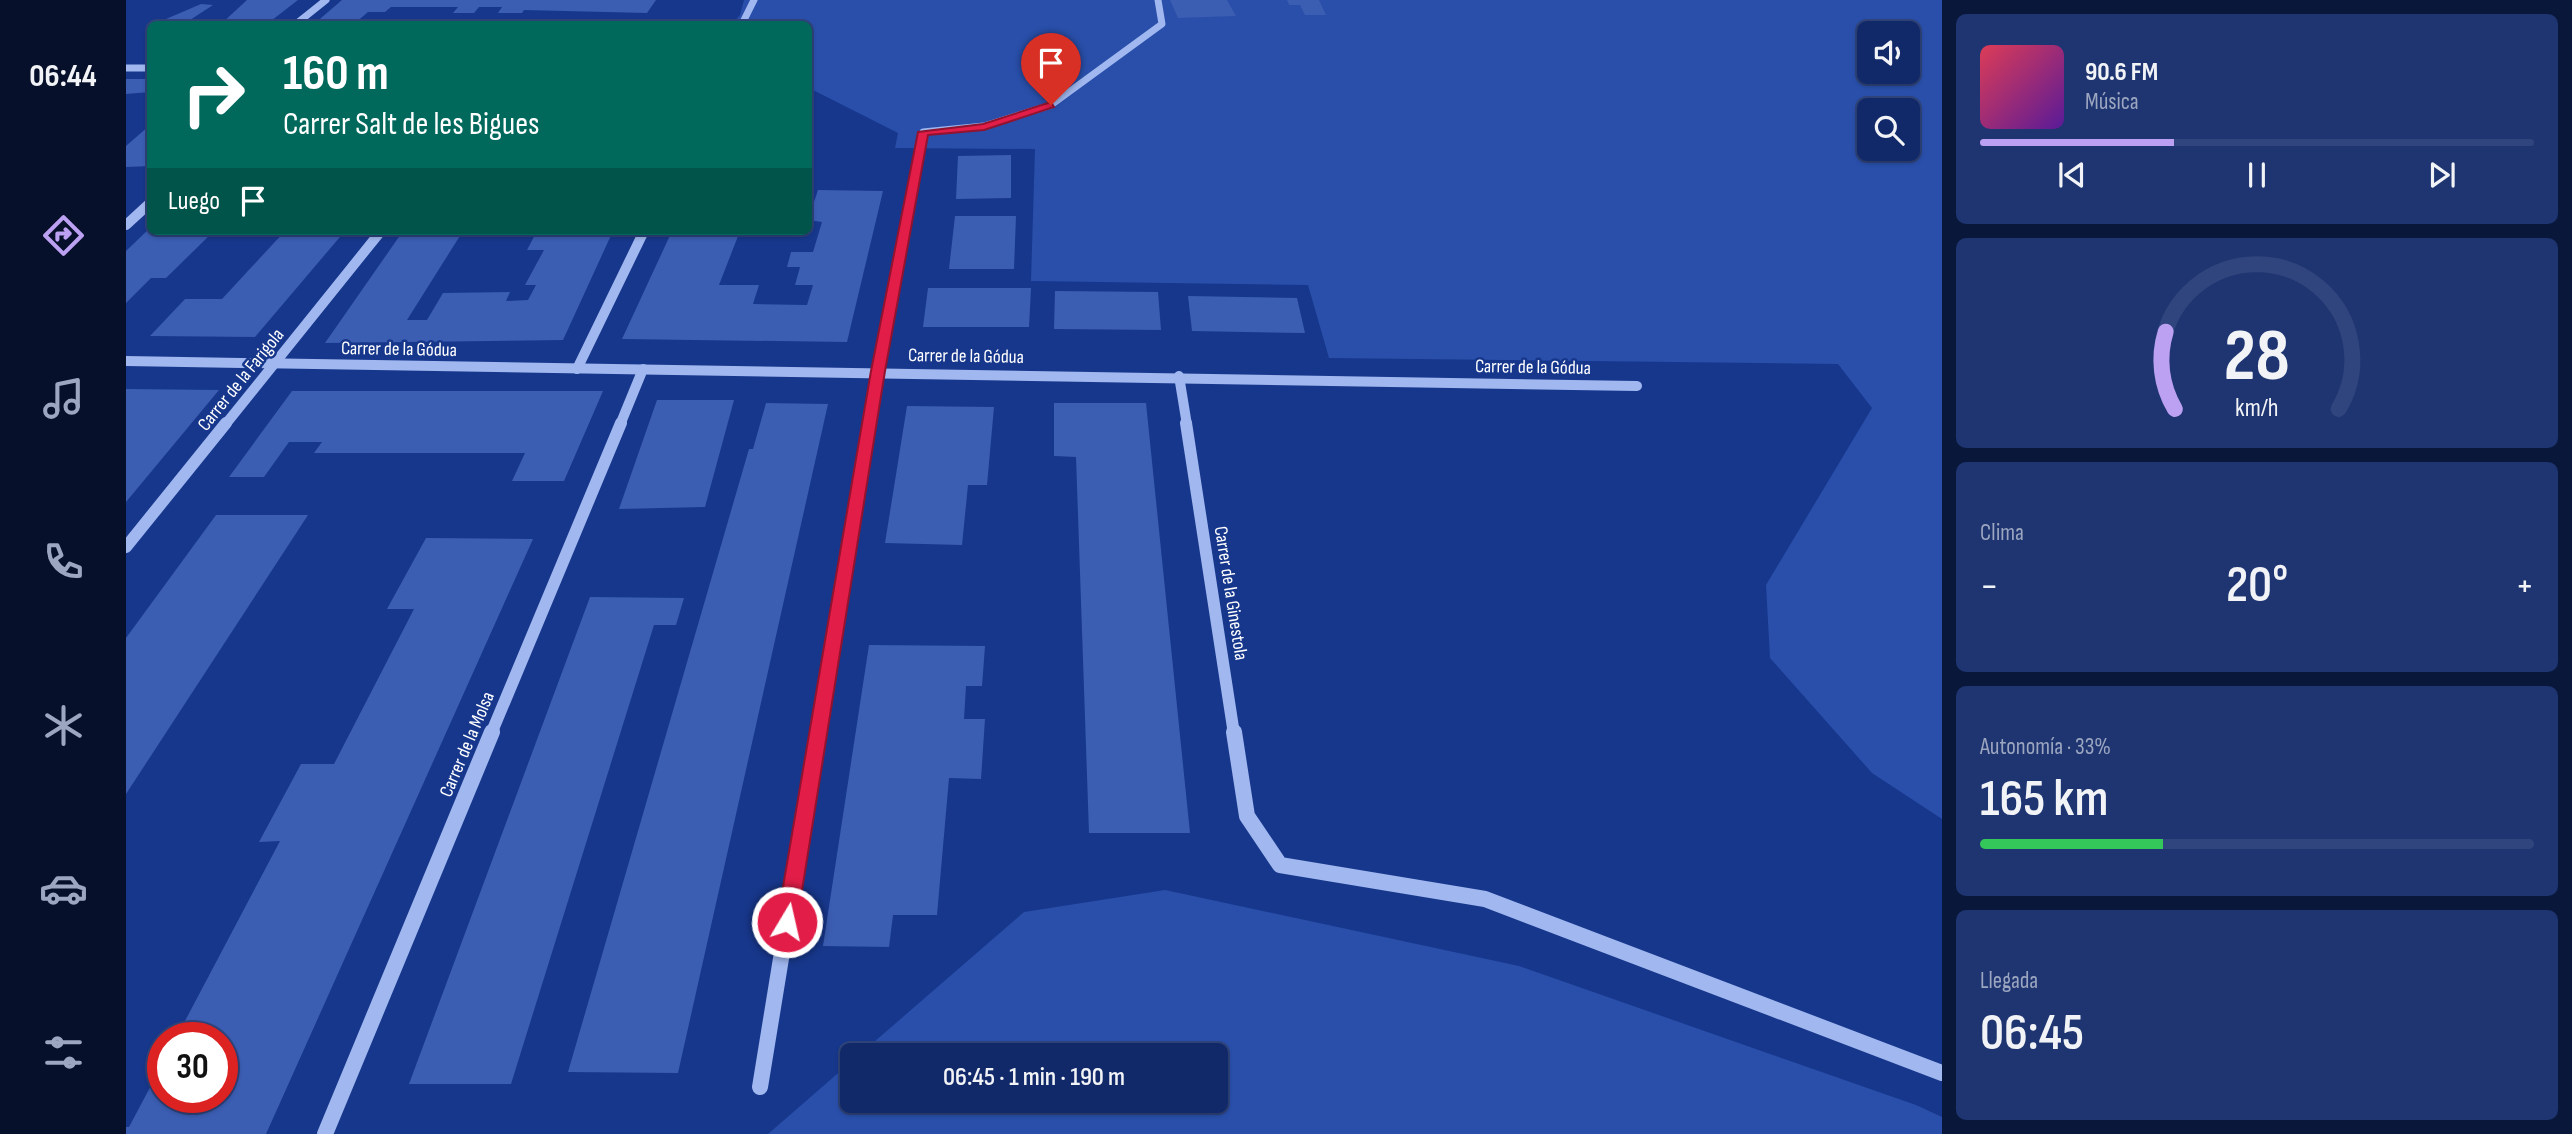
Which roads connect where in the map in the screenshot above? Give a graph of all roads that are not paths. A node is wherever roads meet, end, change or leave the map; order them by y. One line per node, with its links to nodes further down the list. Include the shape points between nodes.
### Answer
1 (326, 0): 4 (street)
2 (754, 0): 5 (street)
3 (1158, 0): 16 (street, via 1162,24 1051,105 984,127 923,132)
4 (300, 21)
5 (744, 21)
6 (126, 68): 7 (street)
7 (147, 68)
8 (147, 206): 9 (street)
9 (126, 225)
10 (377, 235): 13 (street, Carrer de la Farigola)
11 (642, 235): 14 (street)
12 (126, 361): 13 (street, Carrer de la Gódua)
13 (275, 364): 14 (street, Carrer de la Gódua); 19 (street, Carrer de la Farigola)
14 (578, 369): 15 (street, Carrer de la Gódua)
15 (643, 369): 16 (street, Carrer de la Gódua); 23 (street, Carrer de la Molsa)
16 (878, 371): 17 (street, Carrer de la Gódua); 22 (street)
17 (1179, 376): 18 (street, Carrer de la Gódua); 20 (street, Carrer de la Ginestola)
18 (1637, 386)
19 (126, 547)
20 (1247, 816): 21 (street, via 1280,865 1485,899)
21 (1942, 1073)
22 (760, 1087)
23 (325, 1134)

